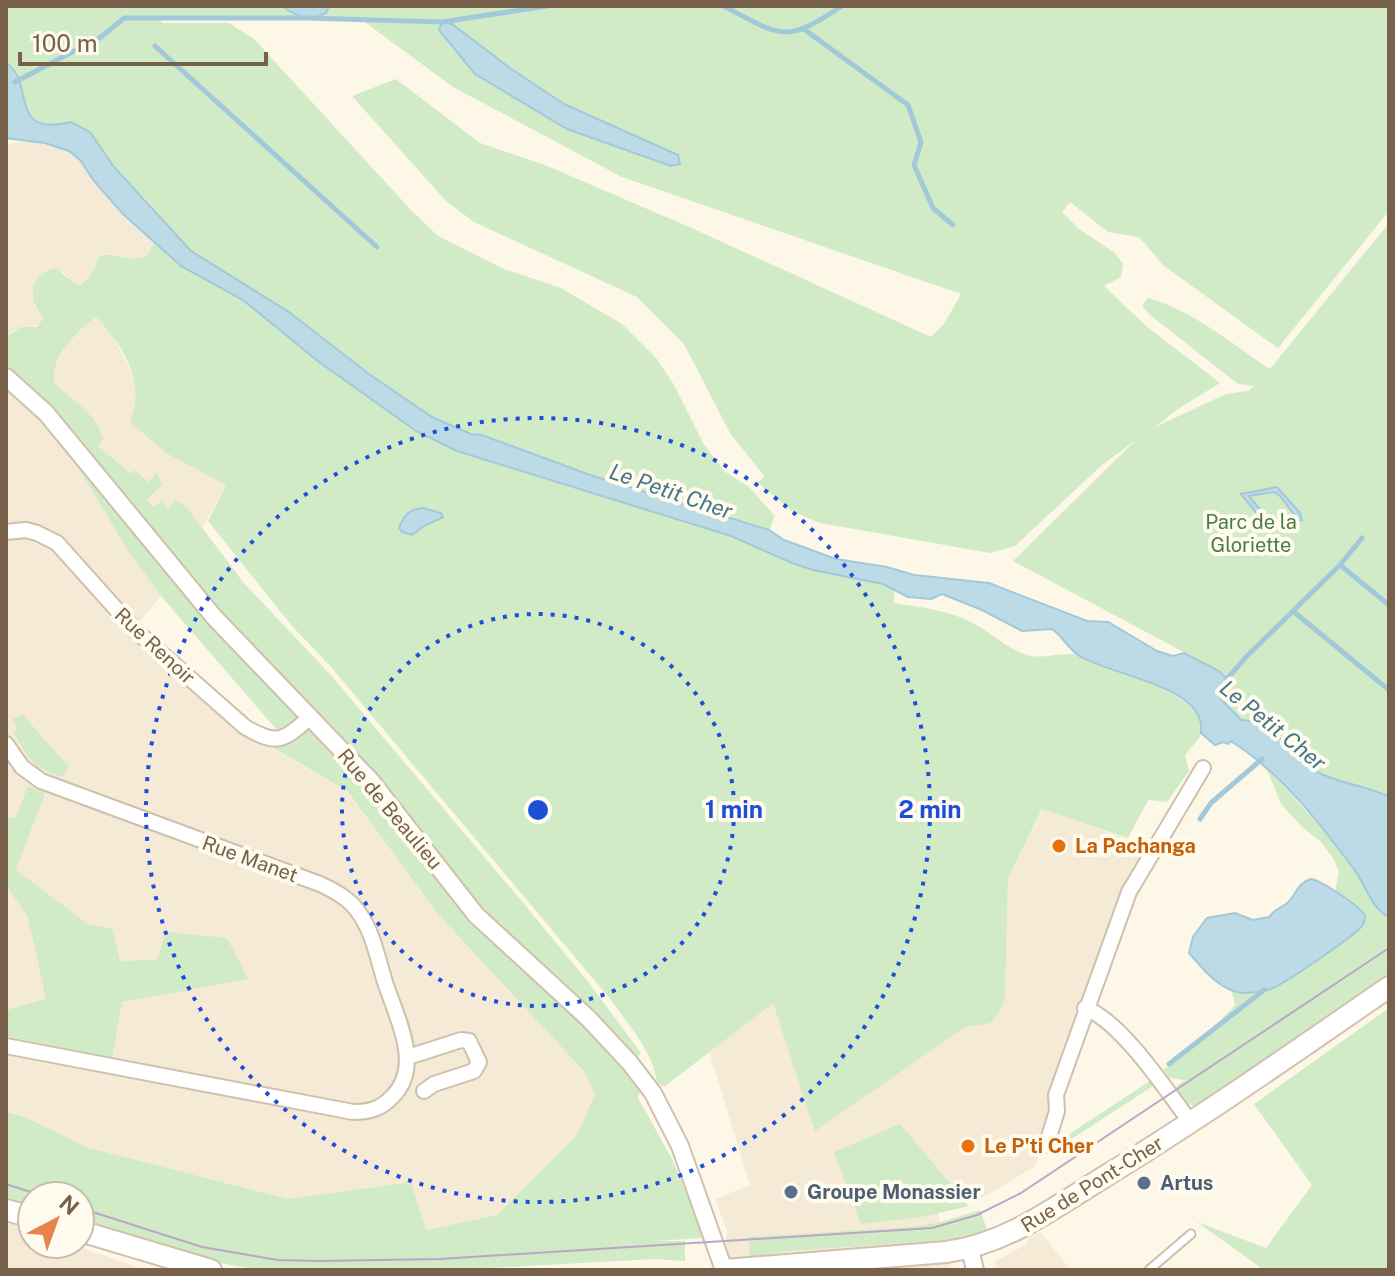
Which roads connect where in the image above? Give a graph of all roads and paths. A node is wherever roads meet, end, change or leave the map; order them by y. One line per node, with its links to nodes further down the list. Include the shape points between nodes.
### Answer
1 (6, 377): 3 (street, Rue de Beaulieu, via 46,413 214,617)
2 (6, 532): 3 (street, Rue Renoir, via 26,530 57,543 145,640 245,727 277,740)
3 (309, 718): 18 (street, Rue de Beaulieu, via 371,781 476,915 589,1019 643,1079 680,1146)
4 (6, 744): 9 (street, Rue Manet, via 22,767 41,781 342,896 365,922)
5 (1203, 768): 7 (street, via 1129,892)
6 (1389, 987): 11 (main road, Rue de Pont-Cher)
7 (1085, 1008): 11 (street, via 1098,1013 1135,1052); 12 (street, via 1056,1095)
8 (6, 1046): 9 (street, via 353,1112 372,1110 396,1094)
9 (408, 1057): 10 (street, via 461,1040 472,1044 479,1062 474,1071)
10 (424, 1091)
11 (1191, 1123): 15 (main road, Rue de Pont-Cher, via 1025,1226)
12 (1049, 1137)
13 (1191, 1234): 20 (lane)
14 (96, 1236): 17 (main road)
15 (970, 1249): 16 (main road, Rue de Pont-Cher); 19 (street)
16 (819, 1266): 18 (main road, Rue de Pont-Cher)
17 (211, 1270)
18 (725, 1270)
19 (975, 1270)
20 (1149, 1270)

